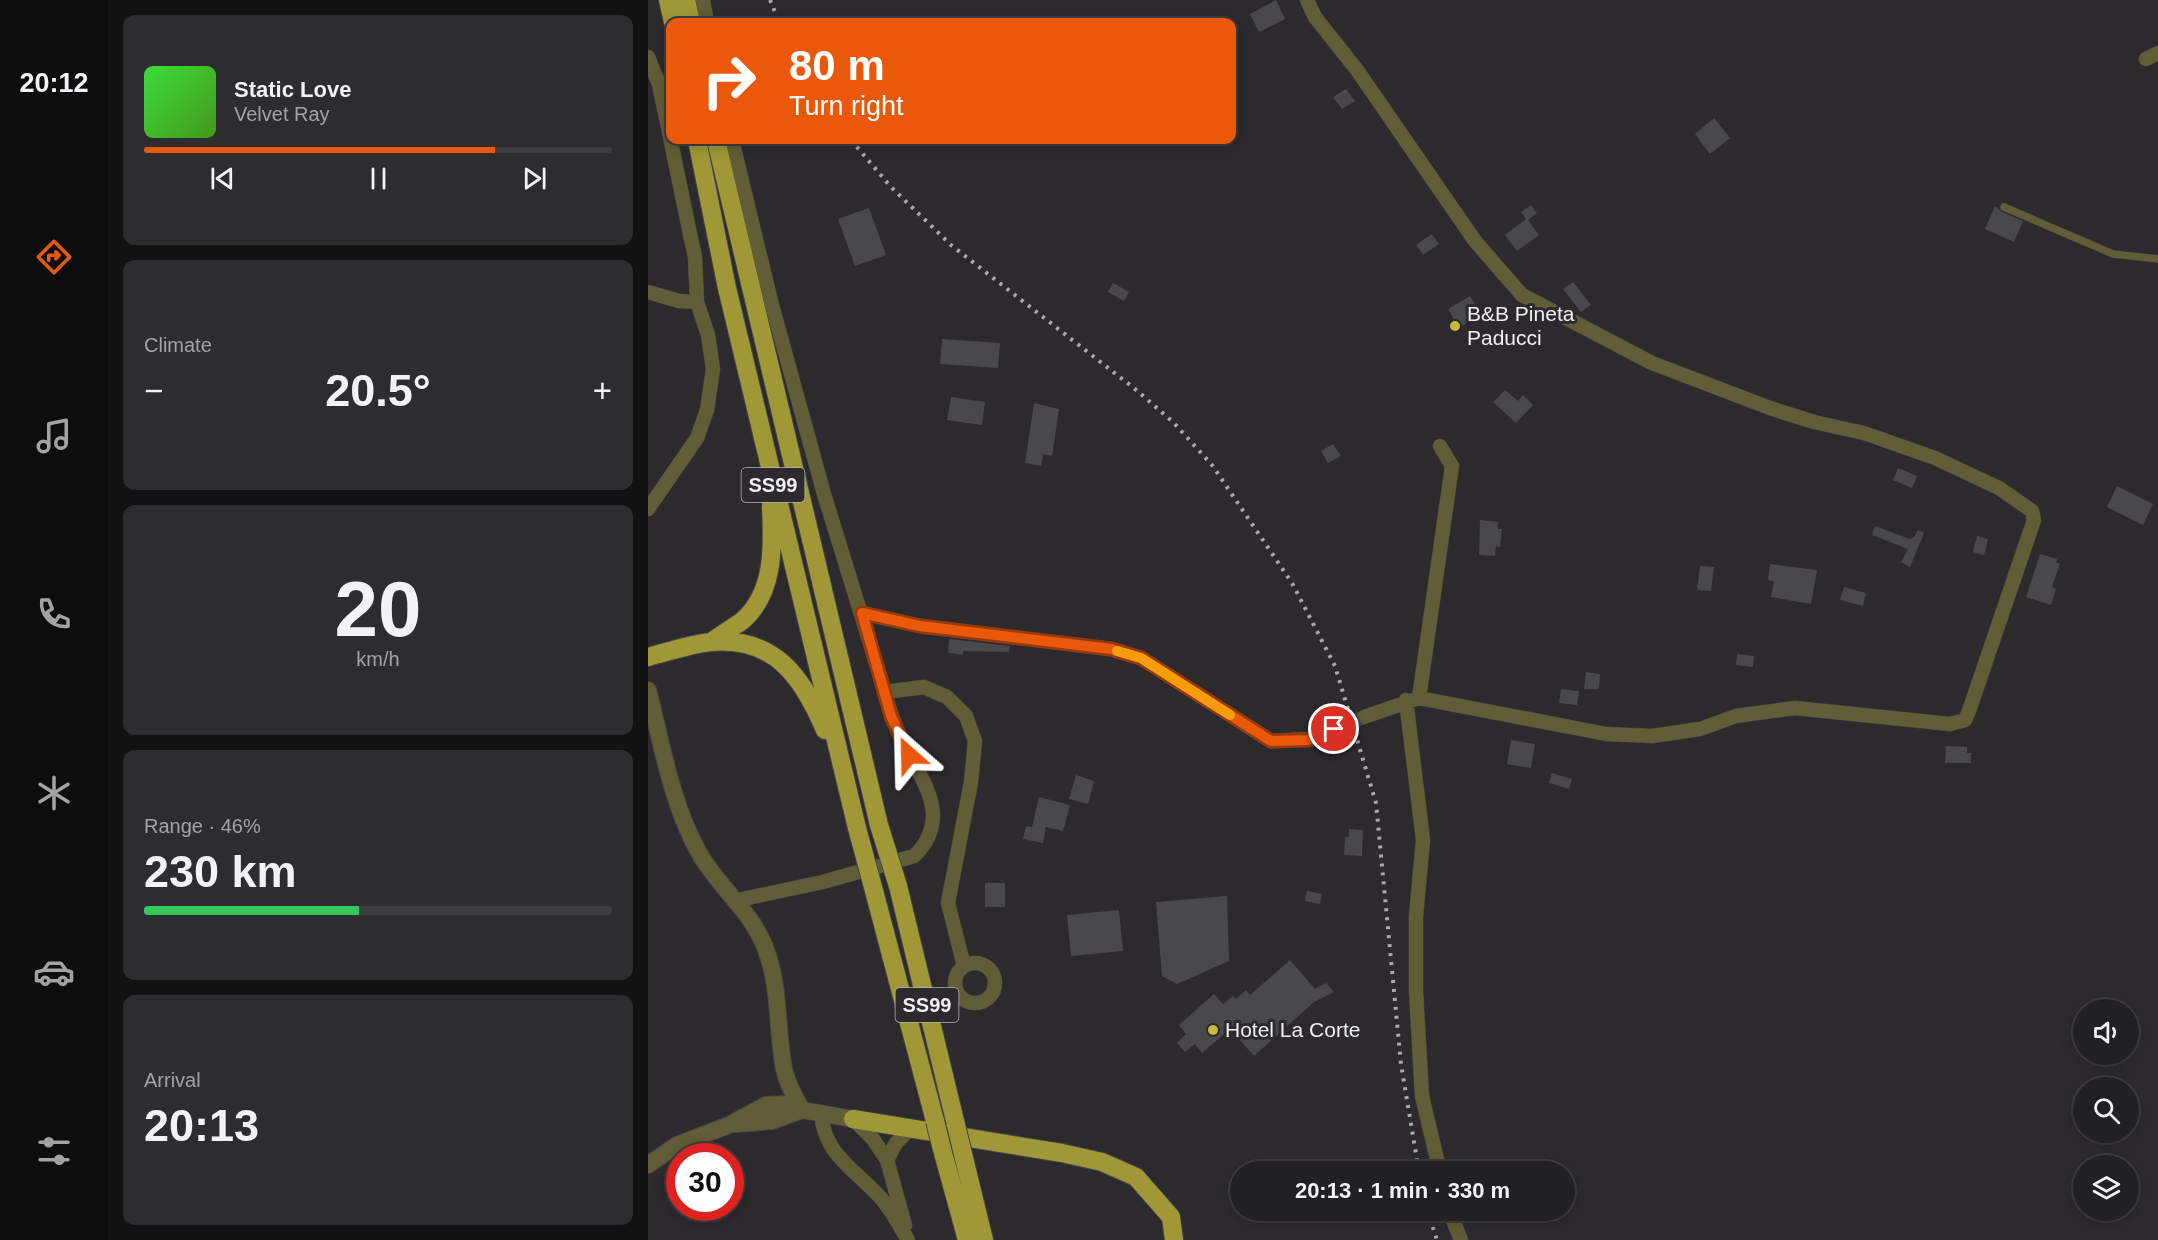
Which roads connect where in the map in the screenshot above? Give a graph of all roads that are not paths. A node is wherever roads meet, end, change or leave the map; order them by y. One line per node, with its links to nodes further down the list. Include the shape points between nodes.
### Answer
1 (668, 0): 5 (highway)
2 (687, 0): 6 (highway)
3 (703, 0): 7 (street)
4 (1306, 0): 26 (street, via 1474,241 1522,295 1663,367 1770,408 1864,433 1935,458 2000,488 2032,511 2034,520 1965,720 1950,724 1795,708 1736,716 1681,732 1618,735)
5 (672, 18)
6 (690, 18)
7 (706, 18)
8 (648, 57): 9 (street)
9 (666, 118)
10 (671, 144): 17 (street, via 695,257)
11 (698, 144): 19 (highway, SS99)
12 (717, 144): 42 (highway, SS99, bridge, via 879,825 898,886)
13 (733, 144): 21 (street, via 824,494)
14 (2004, 207): 15 (lane, via 2113,254)
15 (2158, 259)
16 (648, 291): 17 (street)
17 (697, 302): 20 (street, via 708,335 713,369 707,410 697,438)
18 (1440, 446): 26 (street, via 1452,466)
19 (770, 469): 22 (highway, via 773,549 764,591 744,619); 29 (highway, SS99)
20 (648, 509)
21 (862, 613): 25 (street); 28 (street, via 920,626 1111,649 1141,658 1271,741 1308,740)
22 (711, 642): 23 (highway); 29 (highway, via 744,643 765,650 788,665 815,706)
23 (648, 657)
24 (648, 690): 30 (street, via 682,820 699,853)
25 (885, 692): 30 (street, via 891,716 933,813 931,832 922,849 914,856 823,882); 31 (street, via 924,687 947,697 966,716 975,741 948,903)
26 (1412, 699): 27 (street); 37 (street, via 1424,840 1416,916 1416,992 1422,1096)
27 (1364, 717)
28 (1334, 729)
29 (848, 786): 41 (highway, SS99, bridge)
30 (738, 900): 32 (street, via 754,922 778,989 784,1068)
31 (964, 966)
32 (802, 1110): 33 (street); 38 (street, via 772,1121 729,1125 677,1145)
33 (821, 1114): 34 (street); 40 (street, via 829,1146 880,1198)
34 (853, 1119): 35 (highway); 36 (street)
35 (911, 1128): 36 (street); 43 (highway, via 1102,1162 1136,1178 1171,1217)
36 (887, 1160): 40 (street)
37 (1437, 1161)
38 (648, 1165)
39 (1453, 1221): 44 (street)
40 (908, 1240)
41 (967, 1240)
42 (984, 1240)
43 (1174, 1240)
44 (1461, 1240)

